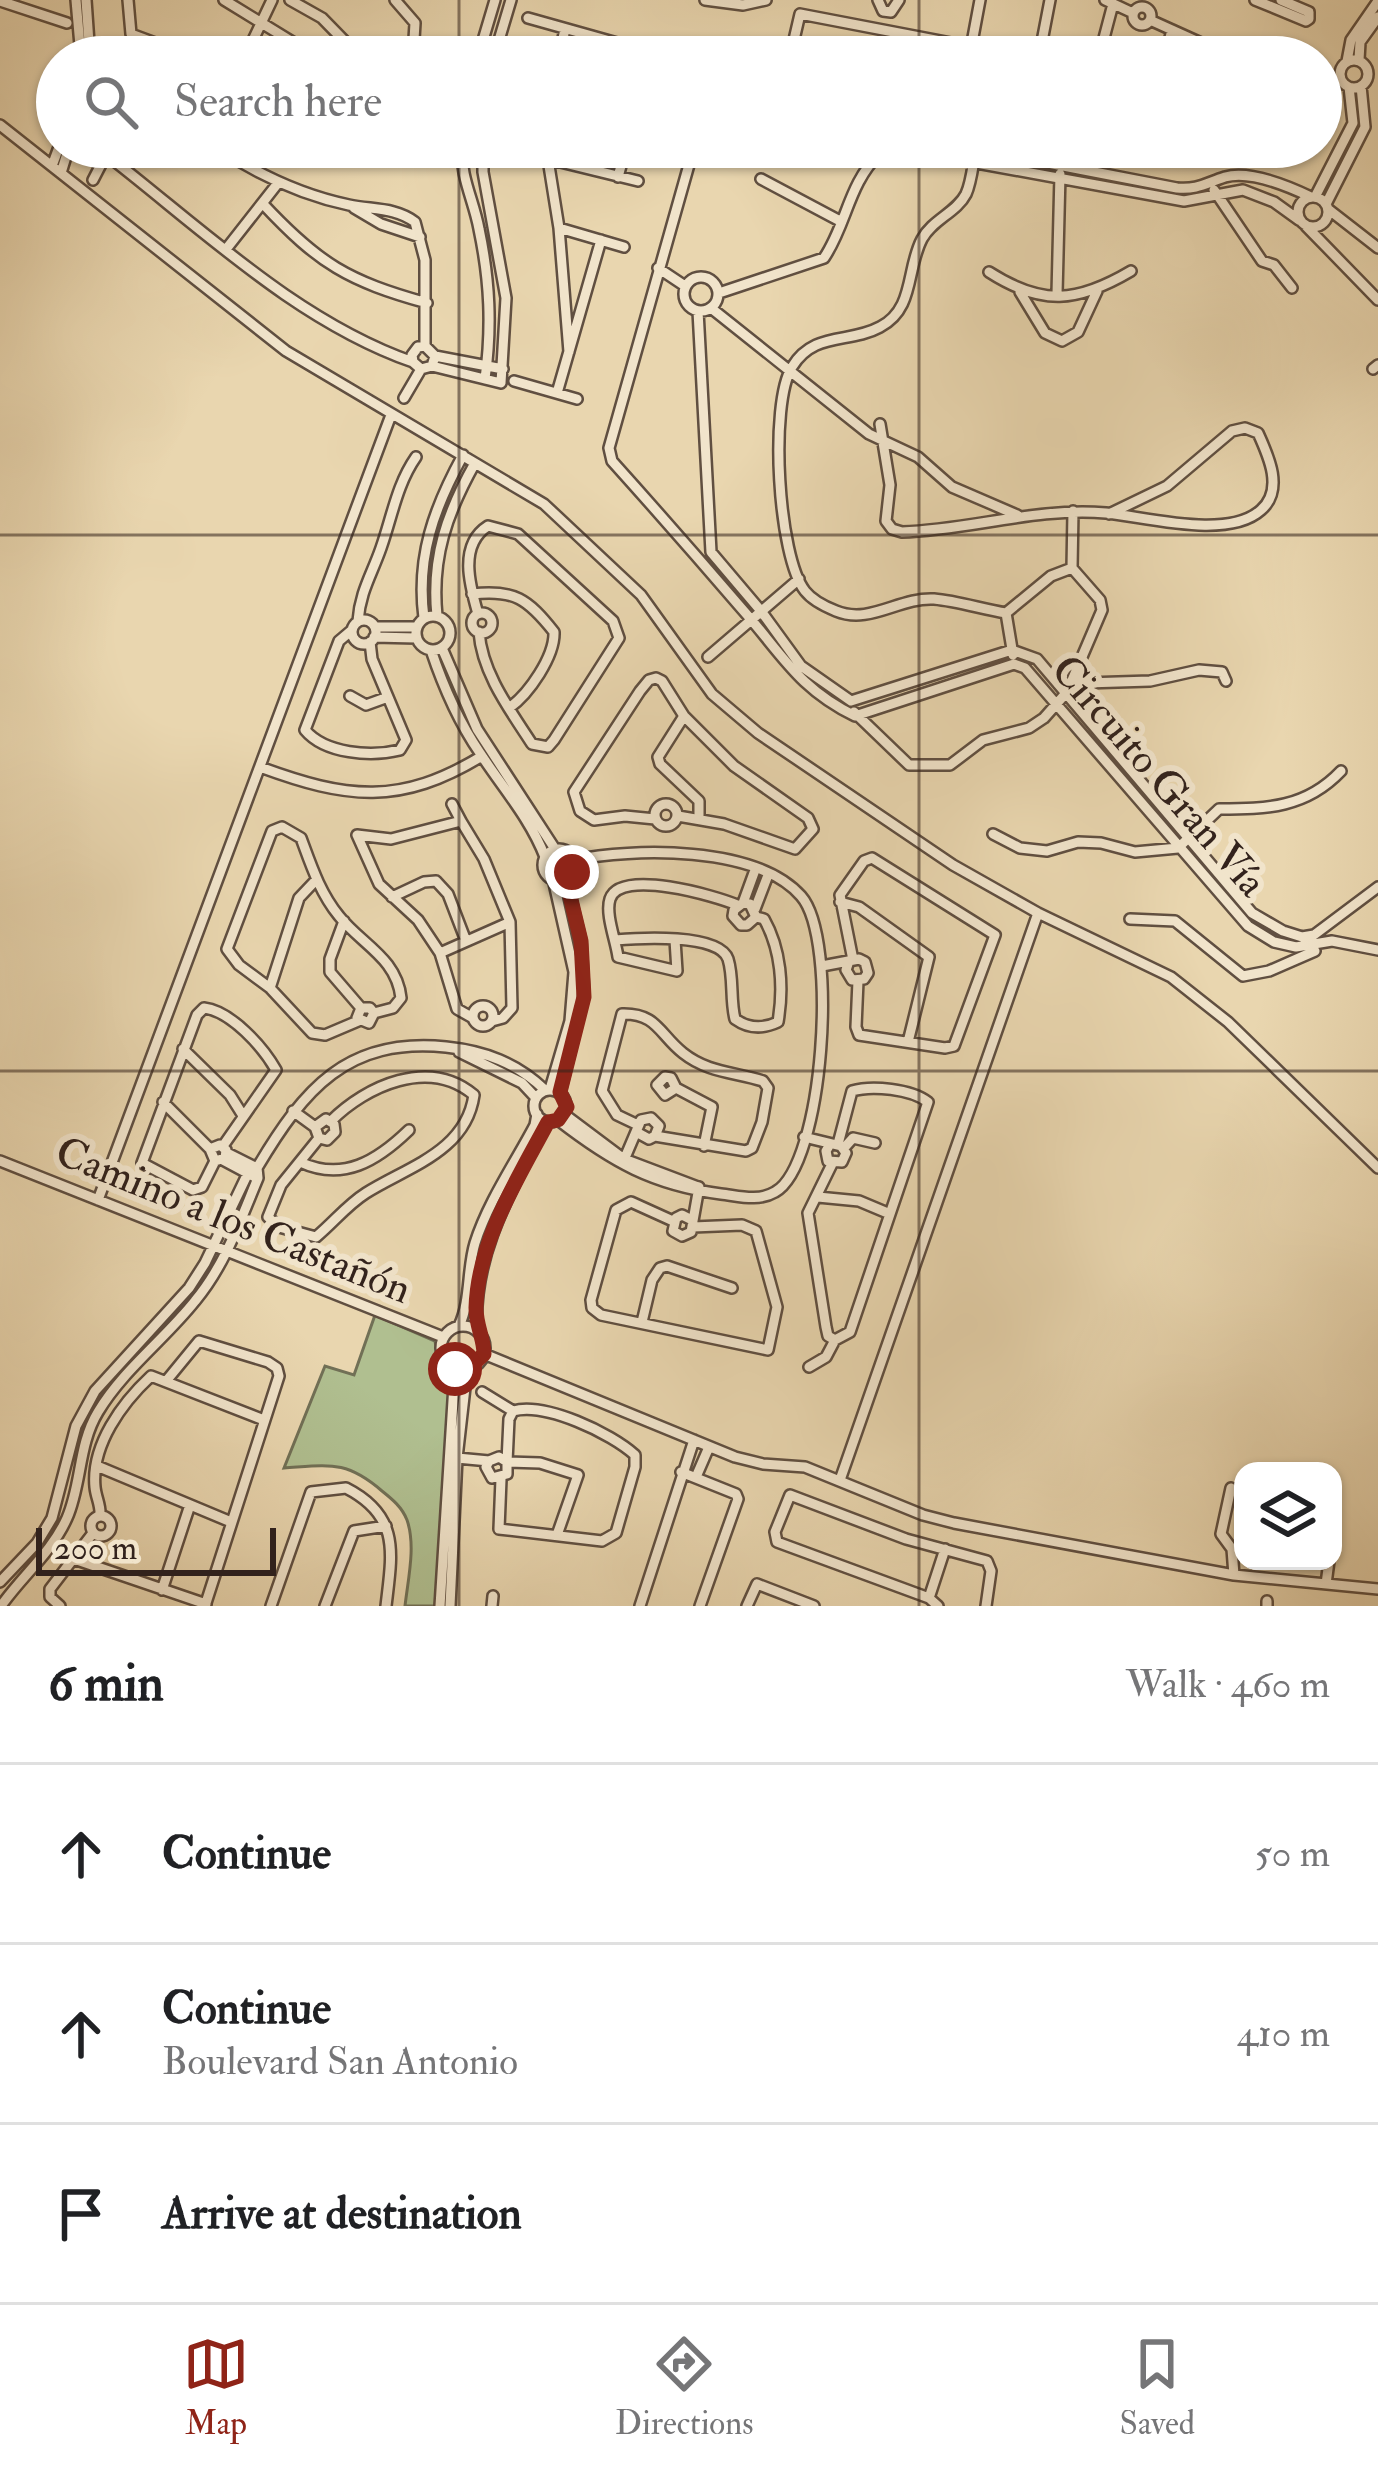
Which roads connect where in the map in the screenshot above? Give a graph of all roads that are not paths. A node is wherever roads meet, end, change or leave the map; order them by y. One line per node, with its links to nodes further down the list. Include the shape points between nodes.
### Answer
1 (76, 0): 30 (street)
2 (86, 0): 31 (street)
3 (128, 0): 32 (street)
4 (224, 0): 26 (street)
5 (272, 0): 26 (street)
6 (290, 0): 35 (street)
7 (395, 0): 36 (street, via 415,23)
8 (495, 0): 37 (street)
9 (511, 0): 38 (street)
10 (705, 0): 11 (street)
11 (766, 0)
12 (898, 0): 21 (street, via 891,12)
13 (980, 0): 43 (street)
14 (1050, 0): 44 (street)
15 (1155, 0): 22 (street)
16 (1256, 0): 17 (street, via 1305,16)
17 (1281, 0)
18 (0, 1): 25 (street)
19 (1378, 1): 48 (street, via 1351,40)
20 (1109, 2): 22 (street); 45 (street)
21 (878, 3): 27 (street)
22 (1143, 10): 29 (street)
23 (1378, 17): 48 (street)
24 (528, 18): 28 (street)
25 (67, 23)
26 (263, 24): 33 (street); 34 (street)
27 (862, 26): 41 (street, via 800,14); 42 (street)
28 (566, 28): 39 (street); 40 (street)
29 (1172, 30): 46 (street); 47 (street)
30 (79, 36)
31 (89, 36)
32 (136, 36)
33 (256, 36)
34 (283, 36)
35 (340, 36)
36 (415, 36)
37 (484, 36)
38 (500, 36)
39 (564, 36)
40 (591, 36)
41 (795, 36)
42 (914, 36)
43 (973, 36)
44 (1043, 36)
45 (1103, 36)
46 (1171, 36)
47 (1185, 36)
48 (1353, 60): 49 (street); 51 (street, via 1368,72)
49 (1342, 73)
50 (1342, 76): 51 (street)
51 (1355, 86): 52 (street); 54 (street)
52 (1353, 123): 54 (street); 56 (street)
53 (0, 125): 57 (street)
54 (1365, 128): 55 (street); 87 (street)
55 (1378, 138)
56 (1342, 143)
57 (36, 153)
58 (54, 168): 74 (street)
59 (100, 168): 79 (street)
60 (130, 168): 94 (street)
61 (252, 168): 82 (street)
62 (462, 168): 76 (street)
63 (483, 168): 75 (street)
64 (549, 168): 90 (street)
65 (591, 168): 77 (street)
66 (620, 168): 77 (street)
67 (688, 168): 96 (street)
68 (865, 168): 88 (street)
69 (972, 168): 114 (street, via 966,195 923,235 898,312 884,326 817,343)
70 (994, 168): 80 (street)
71 (1061, 168): 80 (street)
72 (1076, 168): 83 (street)
73 (1329, 168): 84 (street)
74 (57, 170): 120 (street, via 286,351)
75 (483, 172): 76 (street); 113 (street, via 506,298)
76 (462, 173): 112 (street, via 488,274)
77 (618, 177): 81 (street)
78 (761, 179): 88 (street)
79 (93, 180)
80 (1059, 180): 83 (street, via 1184,201); 104 (street)
81 (638, 182)
82 (278, 183): 85 (street); 86 (street)
83 (1214, 189): 84 (street, via 1227,176 1245,177); 89 (street, via 1243,190); 100 (street, via 1262,261)
84 (1313, 197): 87 (street); 89 (street, via 1300,204)
85 (263, 204): 94 (street); 106 (street, via 337,270)
86 (352, 206): 91 (street); 91 (street, via 407,216)
87 (1327, 206): 89 (street, via 1322,224); 95 (street)
88 (840, 221): 102 (street, via 824,258)
89 (1303, 223): 105 (street)
90 (559, 228): 92 (street); 110 (street)
91 (420, 237): 106 (street)
92 (601, 240): 93 (street); 110 (street)
93 (624, 247)
94 (227, 248): 111 (street, via 332,323 388,354)
95 (1378, 248)
96 (658, 268): 99 (street); 130 (street, via 610,448 612,461)
97 (1131, 271): 101 (street)
98 (988, 272): 103 (street)
99 (686, 286): 102 (street, via 705,276); 108 (street, via 685,299)
100 (1292, 288)
101 (1096, 291): 103 (street, via 1078,332 1061,341 1045,333); 104 (street)
102 (719, 292): 107 (street)
103 (1020, 292): 104 (street)
104 (1057, 294)
105 (1378, 300)
106 (427, 303): 109 (street)
107 (711, 308): 108 (street); 114 (street)
108 (698, 311): 129 (street)
109 (425, 346): 111 (street); 111 (street, via 413,352)
110 (569, 352): 117 (street)
111 (425, 363): 112 (street); 115 (street); 118 (street)
112 (487, 366): 113 (street); 115 (street)
113 (503, 369): 115 (street, via 501,383)
114 (789, 371): 122 (street); 132 (street, via 784,514)
115 (485, 379)
116 (514, 381): 117 (street)
117 (557, 394): 119 (street)
118 (404, 398)
119 (577, 398)
120 (391, 415): 123 (street); 161 (street)
121 (880, 424): 122 (street)
122 (885, 442): 128 (street, via 952,487); 128 (street, via 892,530)
123 (463, 455): 125 (street); 141 (street, via 430,526)
124 (416, 457): 140 (street, via 363,585)
125 (475, 463): 136 (street, via 443,530); 186 (street, via 544,504 641,595 712,694 758,733)
126 (1073, 511): 127 (street); 128 (street); 131 (street)
127 (1109, 514): 127 (street, via 1200,525 1250,518 1271,498 1267,452 1258,433 1232,431 1167,486)
128 (1019, 515)
129 (711, 552): 130 (street); 134 (street)
130 (700, 561): 137 (street)
131 (1072, 568): 135 (street); 148 (street, via 1102,610)
132 (799, 579): 134 (street); 135 (street, via 820,603 861,617 930,599)
133 (472, 594): 139 (street); 157 (street, via 514,594 554,632 553,648); 157 (street, via 473,542 488,526 505,528 618,630 548,747 532,744)
134 (761, 611): 137 (street); 155 (street, via 800,666)
135 (1006, 614): 145 (street)
136 (437, 616): 138 (street); 141 (street)
137 (751, 619): 146 (street); 159 (street, via 794,676)
138 (448, 624): 139 (street); 143 (street)
139 (476, 624): 143 (street); 157 (street, via 482,658)
140 (355, 626): 142 (street, via 370,621); 142 (street, via 356,640); 154 (street, via 339,640 306,733 351,752 400,750 406,740)
141 (419, 628): 142 (street); 144 (street)
142 (373, 635): 154 (street, via 372,659)
143 (450, 637): 144 (street)
144 (437, 649): 160 (street, via 447,695); 171 (street, via 477,729)
145 (1012, 650): 147 (street); 149 (street, Circuito Gran Vía); 152 (street, Circuito Gran Vía, via 1037,658)
146 (708, 657)
147 (1014, 664): 149 (street, Circuito Gran Vía); 156 (street, Circuito Gran Vía)
148 (1077, 668): 151 (street); 152 (street)
149 (958, 674): 155 (street, Circuito Gran Vía); 159 (street, Circuito Gran Vía)
150 (1226, 681): 151 (street, via 1216,670)
151 (1086, 683): 152 (street)
152 (1067, 692): 156 (street); 170 (street, Circuito Gran Vía)
153 (350, 696): 154 (street, via 366,705)
154 (388, 697)
155 (851, 701): 159 (street)
156 (1055, 702): 159 (street, via 1029,728 1000,733 950,765 928,768 909,765); 170 (street, Circuito Gran Vía)
157 (509, 708)
158 (684, 716): 164 (street, via 658,757 699,801); 164 (street, via 814,829 795,850); 167 (street, via 662,681 650,680 574,792 580,811 594,820)
159 (855, 716)
160 (482, 756): 161 (street, via 408,791 329,788); 174 (street)
161 (260, 767): 233 (street)
162 (1341, 771): 170 (street, via 1297,803 1219,809)
163 (452, 805): 166 (street)
164 (699, 818): 167 (street)
165 (353, 819): 169 (street)
166 (461, 821): 169 (street, via 409,836); 189 (street)
167 (666, 821): 172 (street); 173 (street)
168 (993, 834): 170 (street, via 1047,851 1078,842 1135,852)
169 (357, 835): 182 (street)
170 (1182, 843): 192 (street, Circuito Gran Vía, via 1248,926 1295,947)
171 (555, 849): 174 (street); 175 (street)
172 (657, 850): 173 (street); 175 (street)
173 (670, 851): 176 (street)
174 (545, 857): 179 (street)
175 (574, 860): 180 (street)
176 (755, 870): 177 (street); 184 (street)
177 (768, 875): 185 (street); 196 (street, via 809,907)
178 (317, 879): 188 (street); 199 (street, via 299,898); 199 (street, via 302,838 282,827 272,831 227,941 231,956)
179 (553, 879): 180 (street); 208 (street, via 574,972 570,1021)
180 (566, 879): 208 (street, via 584,997)
181 (1378, 887): 192 (street)
182 (392, 897): 193 (street, via 436,881); 195 (street)
183 (840, 902): 197 (street); 202 (street, via 929,957); 202 (street, via 844,886 872,858 995,935 954,1046)
184 (740, 904): 185 (street); 185 (street, via 736,922 747,925); 190 (street, via 685,889 619,889 608,904)
185 (755, 913): 191 (street, via 776,939 779,970 778,1022 766,1028 735,1019 728,956)
186 (1038, 913): 229 (street, via 1171,977); 270 (street)
187 (1130, 919): 192 (street, via 1175,920 1243,976 1313,952)
188 (344, 921): 200 (street, via 330,972 368,1007); 200 (street, via 380,952 400,989 398,1004)
189 (510, 922): 193 (street); 201 (street, via 512,1008)
190 (616, 940): 191 (street); 191 (street, via 618,956 680,975)
191 (675, 940)
192 (1317, 940): 194 (street, Circuito Gran Vía)
193 (466, 941): 195 (street)
194 (1378, 950)
195 (440, 953): 201 (street, via 457,1009)
196 (822, 966): 197 (street); 198 (street)
197 (852, 970): 198 (street); 202 (street, via 859,1035)
198 (823, 979): 219 (street, via 823,1044)
199 (271, 988): 200 (street, via 312,1034)
200 (367, 1019): 204 (street)
201 (482, 1022): 205 (street)
202 (908, 1042)
203 (183, 1049): 211 (street); 213 (street); 213 (street, via 196,1015 213,1008 274,1065 275,1075)
204 (377, 1051): 205 (street, via 449,1047); 209 (street, via 341,1066)
205 (473, 1054): 208 (street)
206 (839, 1082): 207 (street)
207 (851, 1091): 224 (street); 234 (street, via 931,1097)
208 (548, 1092): 214 (street); 215 (street, via 567,1107)
209 (302, 1100): 212 (street); 216 (street)
210 (648, 1101): 222 (street, via 665,1077 712,1107)
211 (163, 1102): 225 (street); 225 (street, via 144,1168 193,1190)
212 (293, 1111): 216 (street); 230 (street)
213 (242, 1114): 225 (street)
214 (537, 1114): 215 (street); 243 (street, via 478,1236)
215 (556, 1119): 228 (street); 244 (street, via 492,1234 480,1273)
216 (322, 1126): 227 (street); 235 (street, via 368,1091 408,1078 479,1092 433,1157 361,1196 317,1241)
217 (638, 1129): 220 (street); 220 (street, via 646,1118 656,1121); 222 (street, via 602,1090 622,1014 649,1018 698,1064 768,1088 752,1148); 228 (street)
218 (410, 1130): 227 (street, via 345,1172)
219 (804, 1137): 223 (street); 224 (street)
220 (652, 1138): 222 (street); 228 (street)
221 (875, 1143): 224 (street, via 853,1138)
222 (704, 1146)
223 (800, 1150): 224 (street); 231 (street, via 775,1192 752,1198)
224 (834, 1152): 232 (street)
225 (222, 1155): 230 (street)
226 (0, 1161): 233 (street, Camino a los Castañón)
227 (299, 1162): 235 (street)
228 (628, 1164): 231 (street)
229 (1378, 1168)
230 (254, 1173): 239 (street); 240 (street)
231 (692, 1188): 236 (street); 237 (street)
232 (818, 1197): 234 (street); 246 (street, via 808,1214 826,1327)
233 (98, 1200): 239 (street, Camino a los Castañón)
234 (890, 1214): 246 (street, via 850,1332)
235 (268, 1217): 238 (street)
236 (676, 1218): 237 (street); 237 (street, via 673,1231 682,1236); 242 (street, via 621,1204 605,1243 592,1308)
237 (693, 1224): 247 (street, via 756,1231 777,1307)
238 (256, 1225)
239 (214, 1246): 240 (street, Camino a los Castañón); 273 (street, via 189,1288 95,1391 76,1426)
240 (227, 1251): 245 (street, Camino a los Castañón); 274 (street, via 197,1299 96,1415)
241 (732, 1288): 242 (street, via 660,1268)
242 (642, 1322): 247 (street)
243 (459, 1325): 244 (street); 245 (street)
244 (478, 1331): 248 (street)
245 (443, 1337): 251 (street, via 442,1356)
246 (835, 1340): 250 (street)
247 (768, 1350): 249 (street)
248 (484, 1354): 252 (street); 257 (street)
249 (777, 1364)
250 (809, 1367)
251 (455, 1369): 252 (street); 296 (street)
252 (467, 1370): 259 (street)
253 (167, 1379): 256 (street); 256 (street, via 199,1341 268,1362 278,1376); 262 (street, via 148,1378 118,1414)
254 (482, 1392): 255 (street)
255 (513, 1411): 261 (street); 278 (street, via 552,1414 636,1450 611,1545)
256 (265, 1420): 275 (street)
257 (694, 1440): 258 (street); 265 (street)
258 (709, 1447): 268 (street); 270 (street)
259 (457, 1458): 260 (street); 264 (street)
260 (489, 1461): 261 (street); 266 (street)
261 (507, 1462): 267 (street); 269 (street)
262 (97, 1466): 272 (street); 276 (street)
263 (591, 1471): 267 (street)
264 (458, 1472): 266 (street); 297 (street)
265 (681, 1472): 268 (street); 298 (street)
266 (488, 1474): 269 (street)
267 (578, 1475): 278 (street)
268 (696, 1477): 299 (street, via 736,1494 739,1505)
269 (501, 1479): 278 (street, via 499,1529)
270 (840, 1480): 283 (street, via 954,1523)
271 (1232, 1488): 283 (street, via 1221,1534)
272 (190, 1505): 275 (street); 288 (street)
273 (56, 1508): 274 (street); 285 (street, via 38,1543)
274 (69, 1513): 276 (street); 291 (street)
275 (231, 1522): 290 (street)
276 (94, 1524): 280 (street)
277 (386, 1526): 293 (street, via 346,1488 311,1492); 294 (street, via 355,1532); 295 (street)
278 (557, 1535)
279 (945, 1549): 289 (street); 289 (street, via 790,1495 776,1532 780,1544); 302 (street, via 987,1561)
280 (74, 1559): 288 (street); 292 (street, via 50,1589)
281 (1269, 1570): 284 (street)
282 (1328, 1570): 286 (street)
283 (1234, 1575): 284 (street)
284 (1270, 1578): 286 (street)
285 (0, 1582)
286 (1326, 1584): 287 (street)
287 (1378, 1589)
288 (162, 1590): 290 (street)
289 (934, 1602)
290 (205, 1605)
291 (1, 1606)
292 (60, 1606)
293 (272, 1606)
294 (325, 1606)
295 (386, 1606)
296 (440, 1606)
297 (450, 1606)
298 (640, 1606)
299 (700, 1606)
300 (747, 1606): 301 (street, via 757,1584)
301 (814, 1606)
302 (986, 1606)

